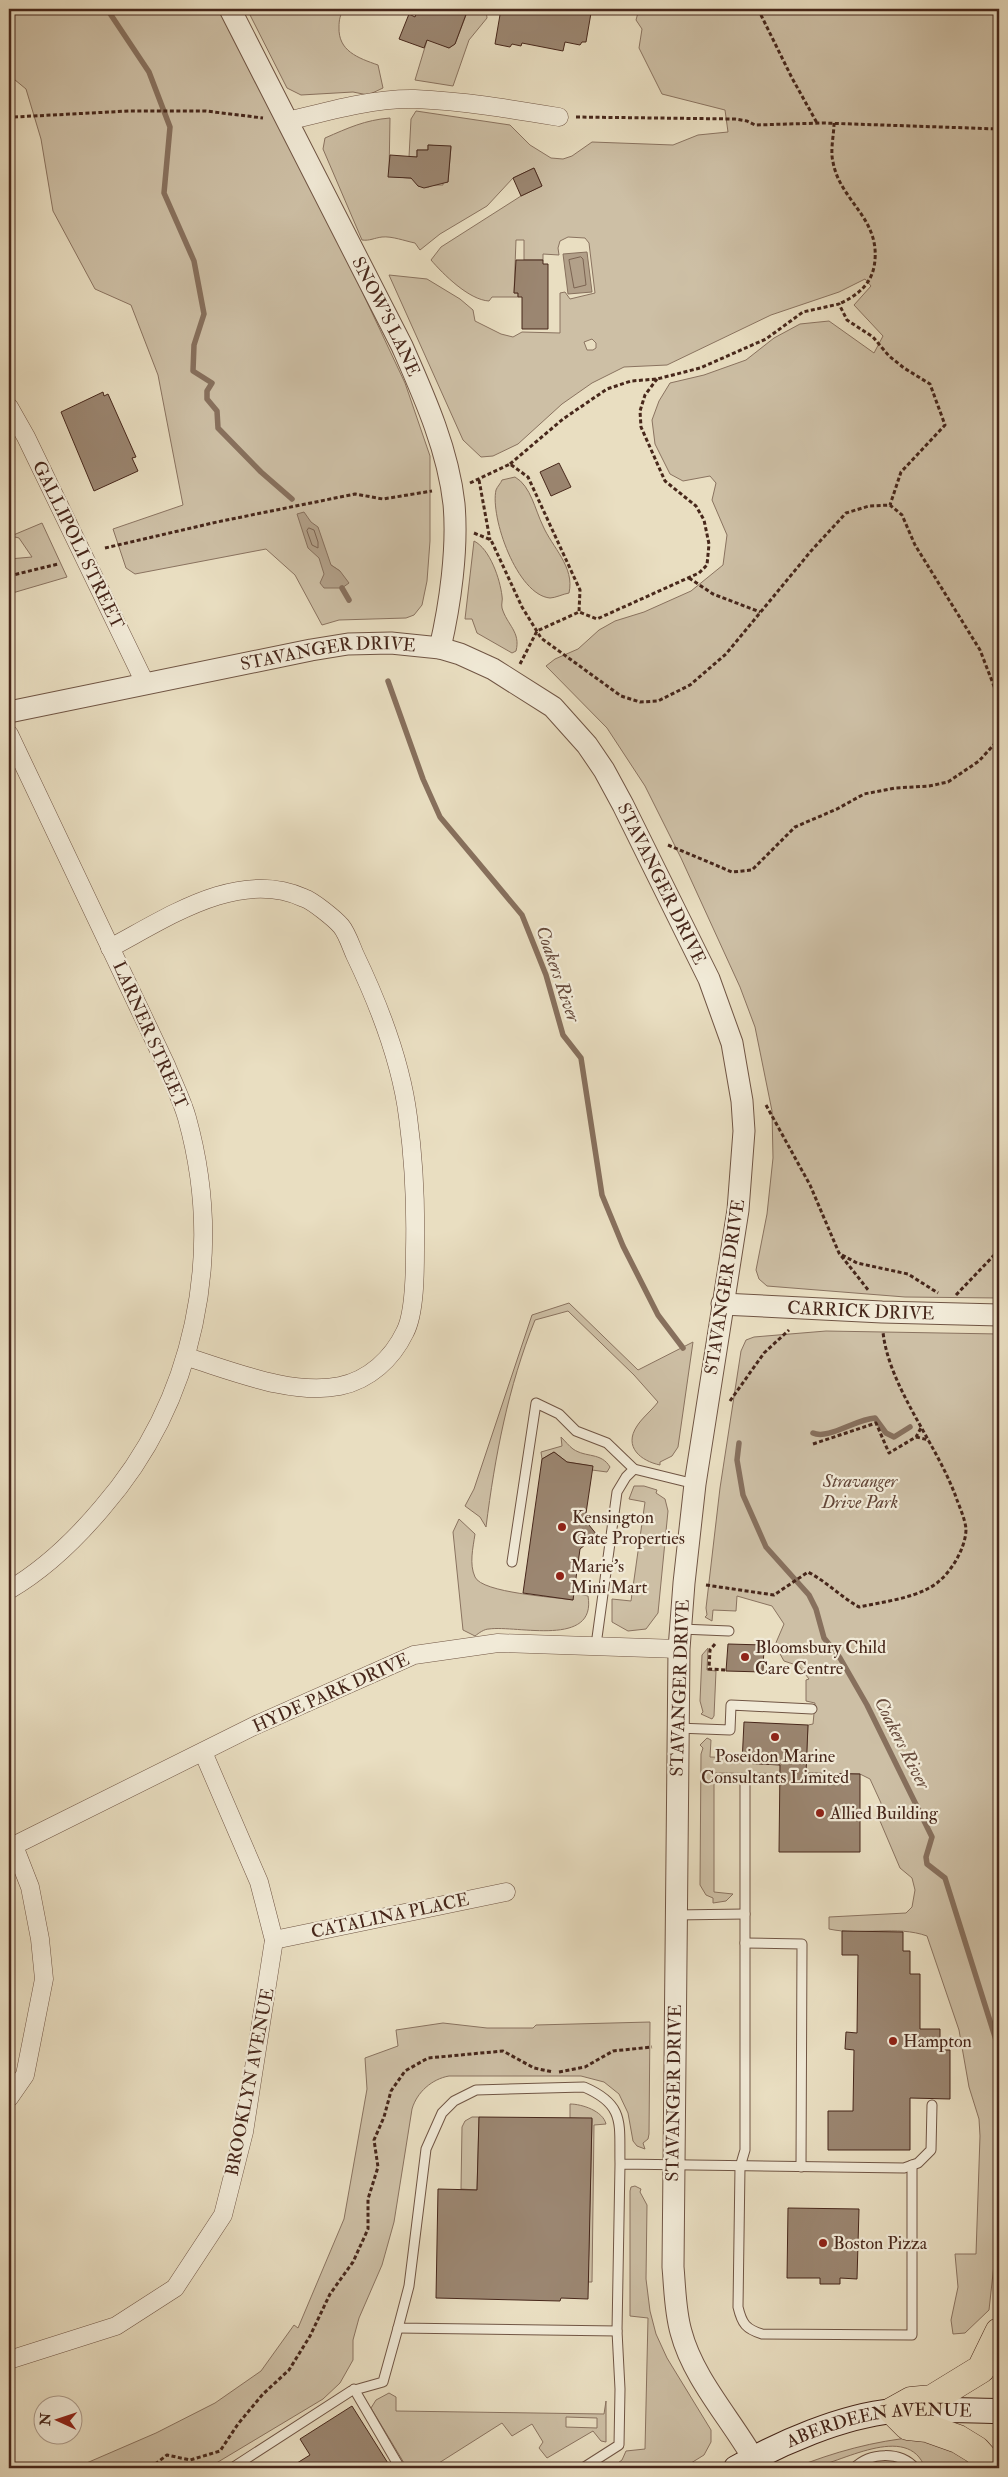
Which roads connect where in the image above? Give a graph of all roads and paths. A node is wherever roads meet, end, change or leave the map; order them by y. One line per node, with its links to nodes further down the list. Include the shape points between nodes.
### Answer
1 (230, 9): 5 (street, SNOW'S LANE)
2 (758, 9): 6 (path)
3 (559, 116): 5 (street, via 497,106 414,99 342,108); 6 (path, via 735,119 755,125)
4 (14, 117): 5 (path, via 206,111)
5 (288, 121): 14 (street, SNOW'S LANE, via 402,346 425,399 446,461)
6 (817, 123): 7 (path)
7 (834, 123): 8 (path); 9 (path, via 832,162 867,221 874,238 876,256 872,276 858,295)
8 (999, 129)
9 (839, 304): 10 (path, via 803,312 766,339 700,368); 15 (path, via 847,320 873,337 889,356 930,384 945,425 901,472)
10 (657, 379): 12 (path, via 631,381 607,389 563,419); 21 (path, via 645,395 640,411 641,427 665,481 696,506 704,520 709,544 707,565 700,573)
11 (9, 407): 27 (street, GALLIPOLI STREET)
12 (510, 464): 13 (path); 22 (path, via 528,477 532,485 580,590)
13 (478, 480): 14 (path); 17 (path)
14 (450, 488): 16 (street, SNOW'S LANE, via 454,505); 18 (path, via 383,499 355,494)
15 (890, 504): 23 (path, via 846,513); 29 (path, via 902,515 915,545 980,650 997,694)
16 (453, 534): 17 (path, via 477,533); 25 (street, SNOW'S LANE, via 448,613)
17 (490, 540): 24 (path)
18 (105, 548)
19 (58, 564): 20 (path)
20 (9, 576)
21 (688, 578): 22 (path, via 597,619); 23 (path, via 714,594)
22 (578, 612): 24 (path)
23 (760, 612): 24 (path, via 726,654 690,685 658,701 640,702 621,696 564,656)
24 (537, 631): 26 (path)
25 (440, 648): 26 (street, STAVANGER DRIVE, via 479,662); 27 (street, STAVANGER DRIVE, via 392,643 331,646)
26 (512, 680): 40 (street, STAVANGER DRIVE, via 553,708 604,770 709,979 732,1043 744,1131 738,1210)
27 (144, 683): 28 (street, STAVANGER DRIVE)
28 (9, 712)
29 (999, 714)
30 (9, 734): 33 (street, LARNER STREET)
31 (999, 739): 32 (path, via 979,761 948,782 864,794 837,810 795,827 752,870 732,872)
32 (668, 845)
33 (110, 948): 44 (street, LARNER STREET, via 166,1066 186,1117 194,1149 202,1217 202,1256 198,1307); 44 (street, via 176,913 221,894 267,888 305,898 342,926 370,986 392,1047 408,1114 416,1196 415,1287 406,1331 385,1362 365,1377 342,1386 316,1390 289,1387)
34 (766, 1105): 36 (path, via 810,1185)
35 (999, 1250): 39 (path)
36 (839, 1253): 37 (path, via 857,1263 908,1274); 38 (path)
37 (942, 1296)
38 (873, 1298)
39 (950, 1301)
40 (722, 1304): 41 (street, CARRICK DRIVE); 51 (street, STAVANGER DRIVE)
41 (999, 1315)
42 (882, 1328): 46 (path, via 884,1345)
43 (789, 1330): 45 (path, via 764,1353)
44 (187, 1357): 54 (street, LARNER STREET, via 145,1450 118,1490 59,1554)
45 (730, 1401)
46 (922, 1426): 47 (path); 48 (path)
47 (916, 1437): 48 (path); 49 (path, via 889,1453 876,1423)
48 (929, 1440): 53 (path, via 966,1526 965,1545 951,1567 930,1588 859,1607 808,1572 774,1594)
49 (813, 1444)
50 (634, 1469): 51 (lane); 52 (lane, via 607,1443 576,1431 559,1414 536,1403); 58 (lane, via 618,1492)
51 (696, 1484): 56 (street, STAVANGER DRIVE)
52 (512, 1562)
53 (706, 1585)
54 (9, 1590)
55 (729, 1631): 56 (lane)
56 (680, 1639): 58 (street, HYDE PARK DRIVE); 61 (street, STAVANGER DRIVE)
57 (720, 1640): 59 (path, via 710,1650 709,1669)
58 (596, 1645): 62 (street, HYDE PARK DRIVE, via 498,1643 414,1655)
59 (726, 1670)
60 (812, 1709): 61 (lane, via 731,1705 730,1730)
61 (677, 1728): 67 (street, STAVANGER DRIVE)
62 (203, 1752): 64 (street, HYDE PARK DRIVE); 68 (street, BROOKLYN AVENUE, via 259,1882)
63 (745, 1780): 66 (lane)
64 (11, 1847): 71 (street, via 30,1887 44,1979 24,2076)
65 (506, 1892): 68 (street, CATALINA PLACE)
66 (745, 1914): 67 (lane); 69 (lane)
67 (676, 1915): 75 (street, STAVANGER DRIVE)
68 (274, 1940): 81 (street, BROOKLYN AVENUE, via 244,2132 223,2215 175,2288 116,2326)
69 (745, 1942): 76 (lane, via 745,2150); 77 (lane, via 802,1944)
70 (652, 2047): 86 (path, via 613,2051 585,2067 569,2071 534,2068 503,2051 428,2058 405,2072 391,2091 374,2140 378,2166 368,2199 368,2229 353,2262 330,2294 293,2363 238,2424 220,2451 190,2460 167,2455)
71 (9, 2098)
72 (932, 2105): 74 (lane, via 931,2150)
73 (620, 2164): 75 (lane); 78 (lane, via 618,2116 600,2094 584,2087 476,2090 454,2101 442,2113 426,2149 409,2286); 79 (lane)
74 (912, 2165): 76 (lane, via 912,2334 762,2334 748,2330 741,2321 738,2307); 77 (lane, via 904,2168)
75 (673, 2166): 76 (lane); 85 (street, STAVANGER DRIVE, via 673,2267 681,2333)
76 (740, 2166): 77 (lane)
77 (801, 2167)
78 (398, 2328): 79 (lane); 82 (lane, via 383,2382)
79 (617, 2332): 89 (lane, via 619,2445)
80 (999, 2332): 83 (highway, via 981,2369 932,2399 911,2401)
81 (9, 2360)
82 (354, 2389): 87 (lane); 88 (lane)
83 (893, 2411): 84 (main road, ABERDEEN AVENUE); 85 (main road, ABERDEEN AVENUE, via 857,2418 807,2435); 92 (highway, via 908,2426 928,2428 958,2439 976,2450)
84 (999, 2411)
85 (745, 2463)
86 (150, 2468)
87 (232, 2468)
88 (400, 2468)
89 (583, 2468)
90 (854, 2468): 91 (lane, via 879,2456 902,2458)
91 (915, 2468)
92 (992, 2468)

